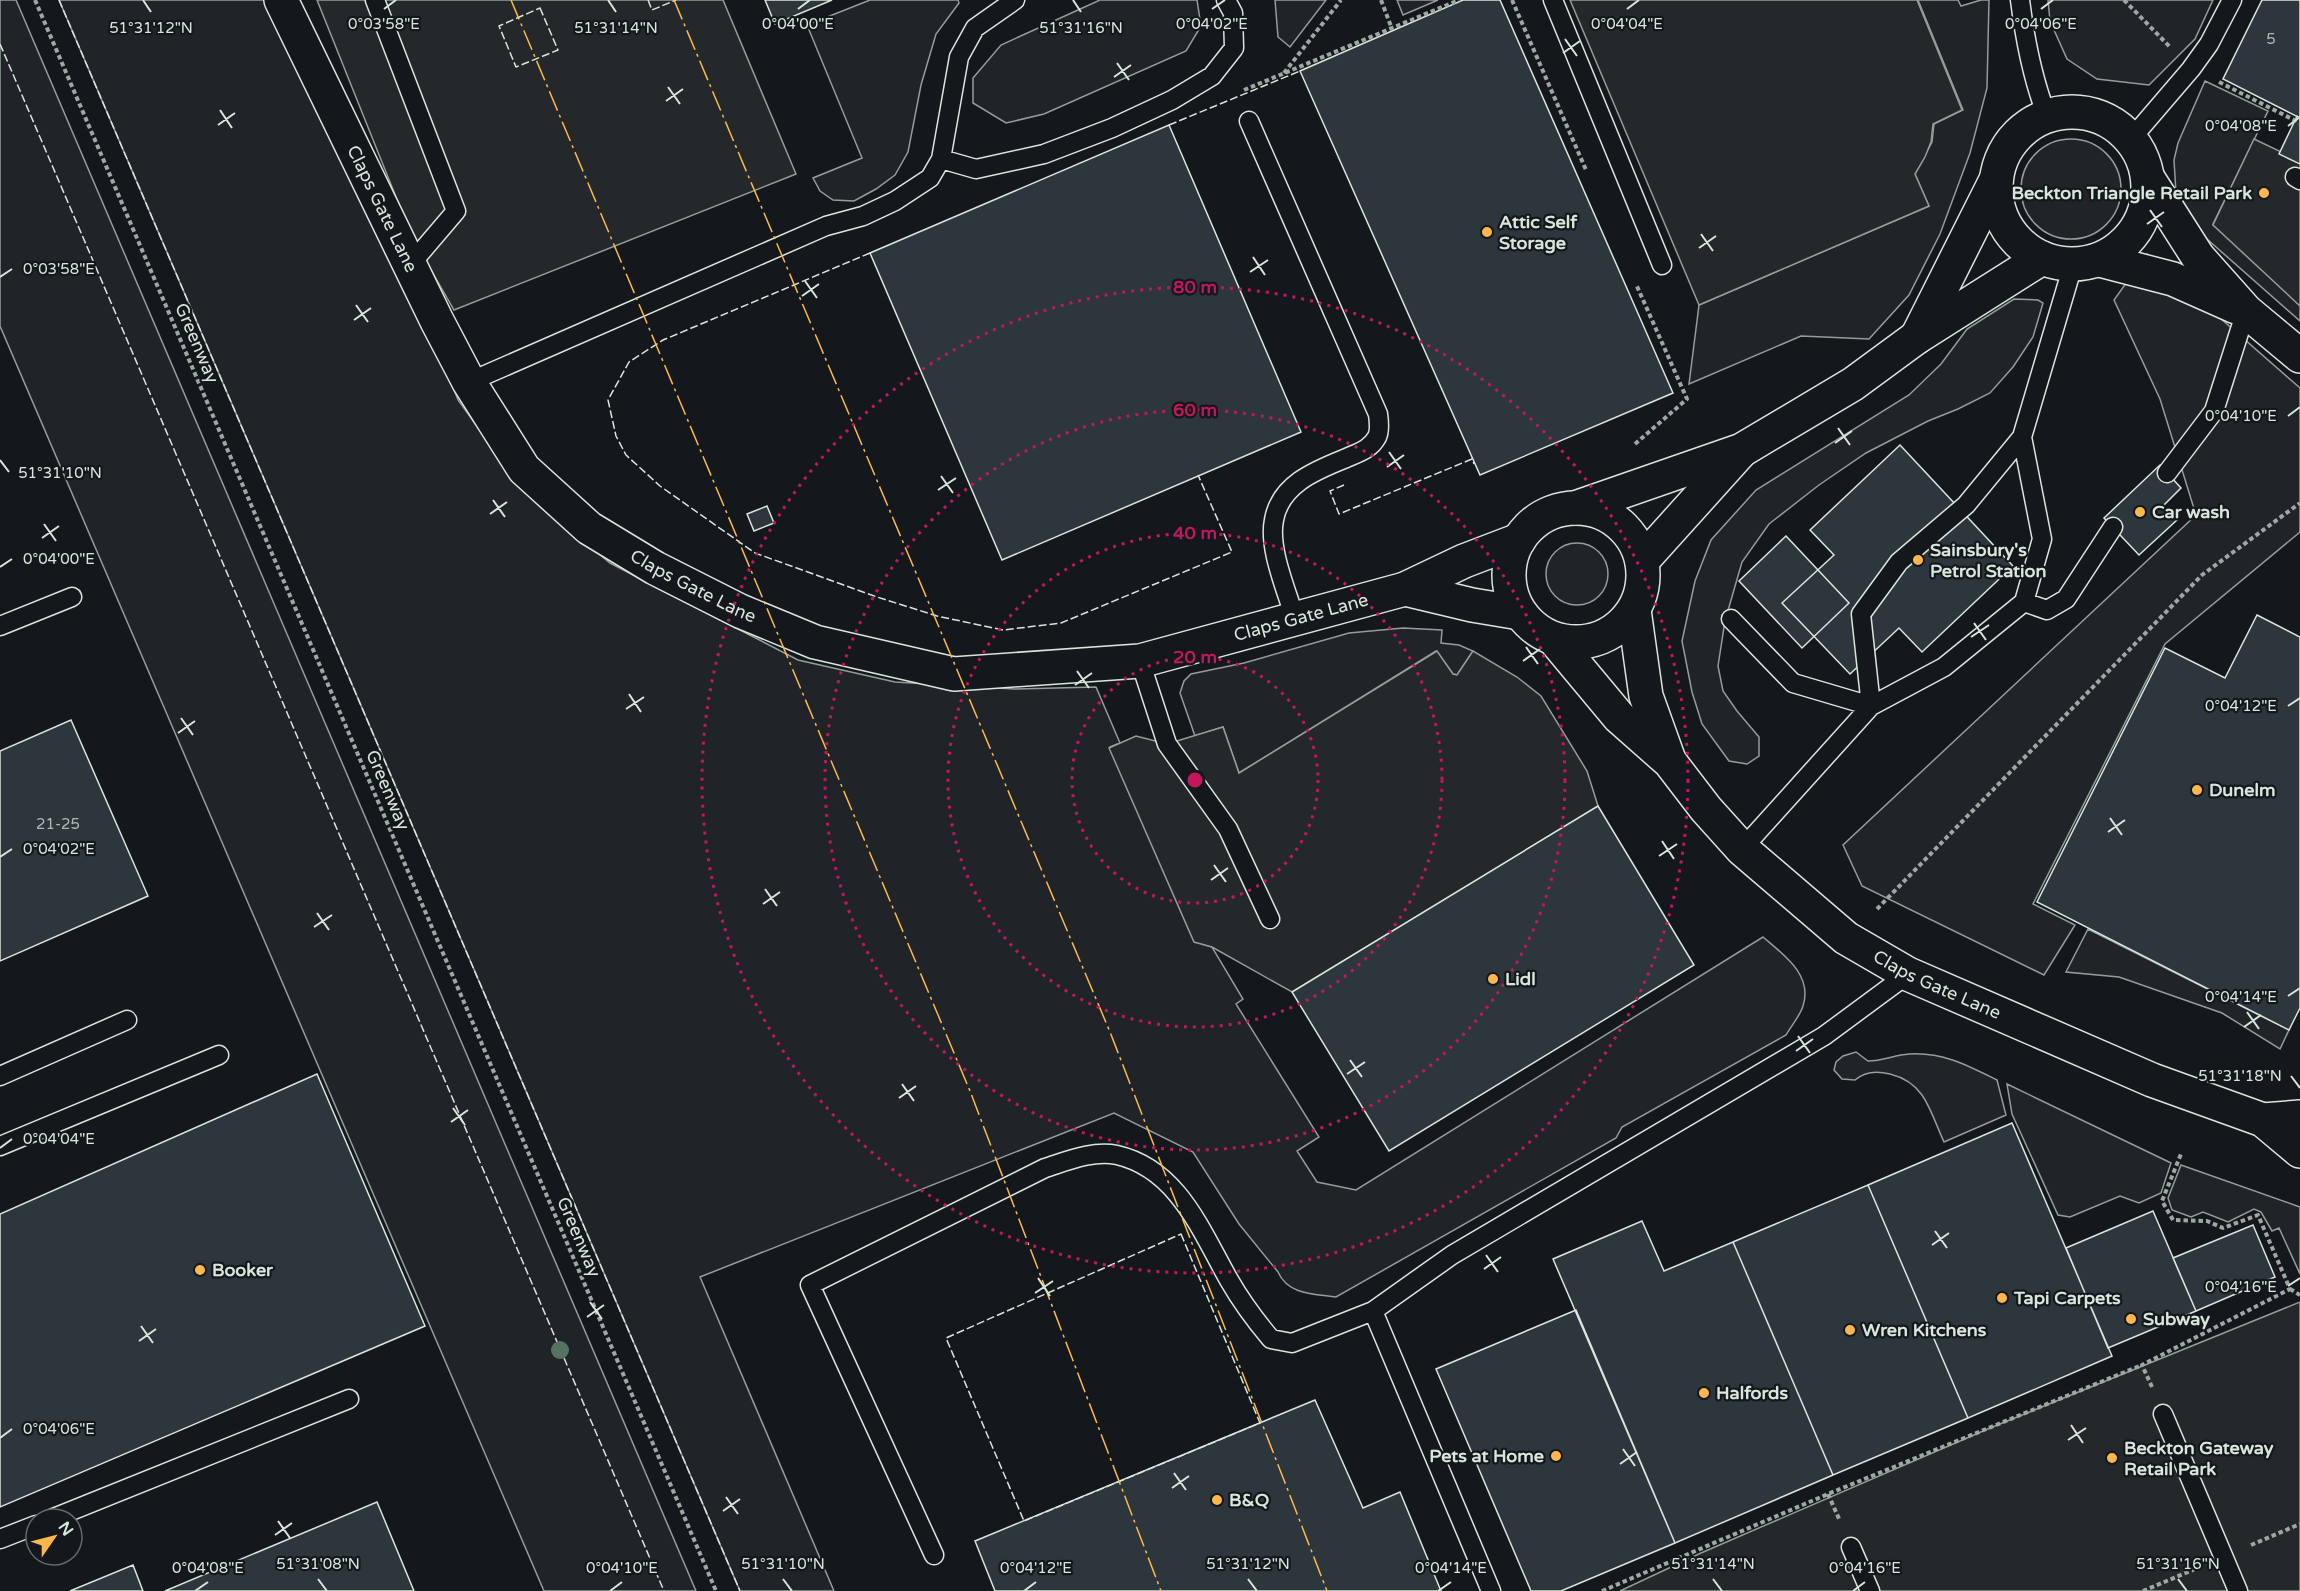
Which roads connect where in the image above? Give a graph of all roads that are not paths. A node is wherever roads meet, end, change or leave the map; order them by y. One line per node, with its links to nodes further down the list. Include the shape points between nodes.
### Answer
1 (281, 0): 15 (street, Claps Gate Lane)
2 (375, 0): 15 (lane, via 456,211)
3 (1015, 0): 11 (lane, via 975,28 959,57)
4 (1226, 0): 11 (lane, via 1233,13 1234,48 1212,76 1172,100 1044,154 976,169)
5 (1553, 0): 16 (lane)
6 (2020, 0): 8 (lane, via 2026,44)
7 (2232, 0): 10 (lane, via 2191,69)
8 (2047, 116): 10 (street, via 2077,111 2107,120); 12 (street, via 2012,141 2001,159)
9 (1250, 121): 33 (lane, via 1378,414 1379,435 1368,449 1291,486 1280,499 1273,521 1274,546)
10 (2131, 139): 13 (street, via 2143,158)
11 (941, 159): 20 (lane, via 930,178 895,201 863,216 826,226)
12 (1996, 180): 14 (street, via 1997,202 2016,240); 18 (street)
13 (2149, 180): 14 (street, via 2140,224 2123,246); 17 (street, via 2198,256)
14 (2072, 261): 17 (street, via 2173,279); 18 (street); 21 (lane)
15 (410, 265): 20 (street, Claps Gate Lane)
16 (1662, 265)
17 (2246, 311): 19 (street); 23 (lane, via 2214,411)
18 (1917, 337): 22 (street, via 1853,384)
19 (2300, 356)
20 (469, 382): 37 (street, Claps Gate Lane, via 524,469 589,528 655,568 740,611 815,642 954,674)
21 (2022, 437): 30 (lane, via 2042,539); 38 (lane, via 1966,506 1899,562 1862,614)
22 (1742, 450): 24 (street); 27 (street)
23 (2167, 473)
24 (1575, 508): 26 (street, Claps Gate Lane, via 1544,517); 27 (street, Claps Gate Lane, via 1597,511 1617,521 1633,538)
25 (2113, 527): 30 (lane, via 2066,599 2048,610)
26 (1519, 540): 28 (street, Claps Gate Lane); 32 (street, Claps Gate Lane, via 1510,564 1510,589)
27 (1642, 561): 31 (street, Claps Gate Lane, via 1642,587)
28 (1405, 589): 32 (street, Claps Gate Lane); 33 (street, Claps Gate Lane)
29 (72, 597): 35 (lane)
30 (2024, 602): 38 (lane, via 1944,667)
31 (1634, 610): 36 (street, Claps Gate Lane, via 1619,627 1599,639 1576,643); 39 (street, via 1646,696)
32 (1520, 613): 36 (street, Claps Gate Lane, via 1535,629)
33 (1295, 619): 37 (street, Claps Gate Lane)
34 (1731, 619): 38 (lane, via 1793,683)
35 (0, 626)
36 (1554, 639): 39 (street, via 1618,717)
37 (1140, 661): 41 (lane, via 1167,744 1228,829)
38 (1871, 706): 40 (lane)
39 (1670, 762): 40 (street, Claps Gate Lane)
40 (1742, 849): 42 (street, Claps Gate Lane, via 1846,938)
41 (1270, 919)
42 (1908, 974): 47 (street, Claps Gate Lane, via 2152,1080); 50 (lane, via 1824,1036 1452,1255)
43 (127, 1020): 45 (lane)
44 (219, 1056): 48 (lane)
45 (0, 1076)
46 (2300, 1117): 47 (street, Claps Gate Lane)
47 (2263, 1120): 49 (street, Claps Gate Lane)
48 (0, 1146)
49 (2300, 1151)
50 (1373, 1311): 57 (lane, via 1292,1343 1271,1340 1247,1310 1187,1205 1168,1181 1115,1155 1086,1156 1045,1168 810,1285); 58 (lane)
51 (349, 1399): 53 (lane)
52 (2163, 1414): 60 (lane)
53 (81, 1507)
54 (24, 1530): 55 (lane)
55 (0, 1539)
56 (1851, 1547): 59 (lane)
57 (934, 1555)
58 (1491, 1591)
59 (1870, 1591)
60 (2238, 1591)

